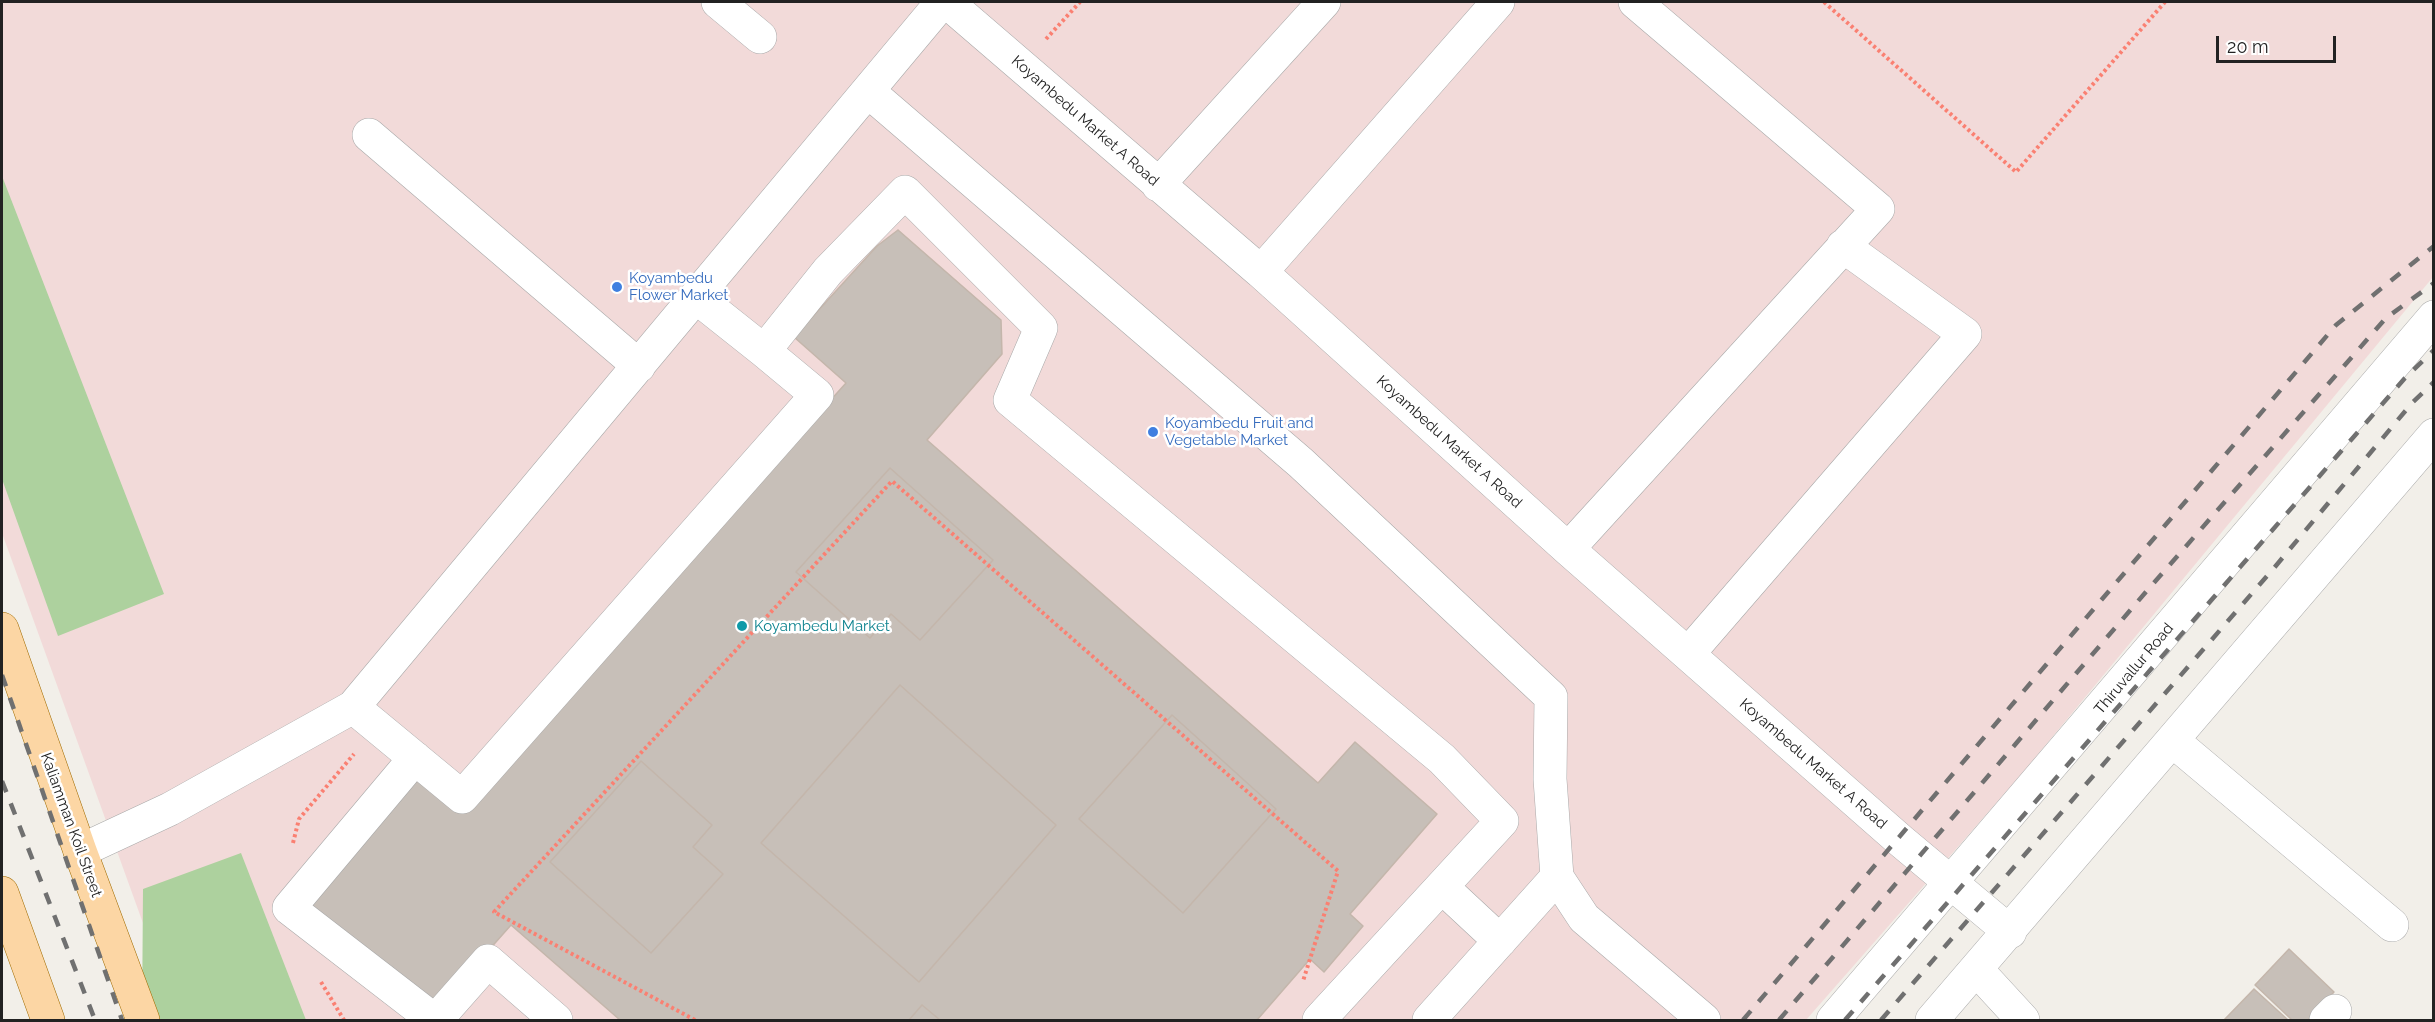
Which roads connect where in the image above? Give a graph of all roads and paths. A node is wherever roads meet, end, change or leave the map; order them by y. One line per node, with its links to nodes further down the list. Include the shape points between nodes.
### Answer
1 (718, 2): 9 (street)
2 (944, 2): 11 (street); 13 (street, Koyambedu Market A Road)
3 (1080, 2): 10 (path)
4 (1324, 2): 13 (street)
5 (1498, 2): 15 (street)
6 (1635, 2): 14 (street, via 1878,209)
7 (1824, 2): 8 (path, via 2016,172)
8 (2165, 2)
9 (760, 37)
10 (1042, 43)
11 (869, 92): 16 (street); 29 (street, via 1301,463 1551,697 1550,778)
12 (369, 135): 19 (street)
13 (1158, 185): 15 (street, Koyambedu Market A Road)
14 (1843, 246): 21 (street); 23 (street, via 1965,334)
15 (1261, 272): 21 (street, Koyambedu Market A Road)
16 (696, 297): 18 (street); 19 (street)
17 (2433, 317): 30 (street, Thiruvallur Road)
18 (764, 351): 26 (street, via 817,395 462,797); 31 (street, via 828,270 905,192 1041,328 1010,400 1442,759 1502,821)
19 (639, 366): 24 (street)
20 (2433, 435): 25 (street)
21 (1568, 549): 23 (street, Koyambedu Market A Road)
22 (2, 629): 27 (main road, Kaliamman Koil Street)
23 (1688, 654): 30 (street, Koyambedu Market A Road)
24 (365, 717): 26 (street); 27 (street); 28 (path, via 299,819)
25 (2173, 741): 33 (street); 34 (street)
26 (415, 758): 42 (street, via 289,908)
27 (80, 851): 40 (main road, Kaliamman Koil Street)
28 (290, 852)
29 (1557, 877): 35 (street); 47 (street, via 1584,918)
30 (1951, 884): 34 (street, Koyambedu Market A Road); 48 (street, Thiruvallur Road)
31 (1442, 886): 35 (street); 45 (street)
32 (2, 893): 39 (main road)
33 (2392, 925)
34 (2010, 932): 36 (street)
35 (1500, 941): 46 (street)
36 (1977, 970): 49 (street); 50 (street)
37 (317, 975): 41 (path)
38 (1300, 988): 44 (path, via 1338,871 892,481 494,912)
39 (48, 1020)
40 (143, 1020)
41 (344, 1020)
42 (435, 1020): 43 (street, via 488,961)
43 (556, 1020)
44 (694, 1020)
45 (1319, 1020)
46 (1429, 1020)
47 (1704, 1020)
48 (1833, 1020)
49 (1932, 1020)
50 (2024, 1020)

